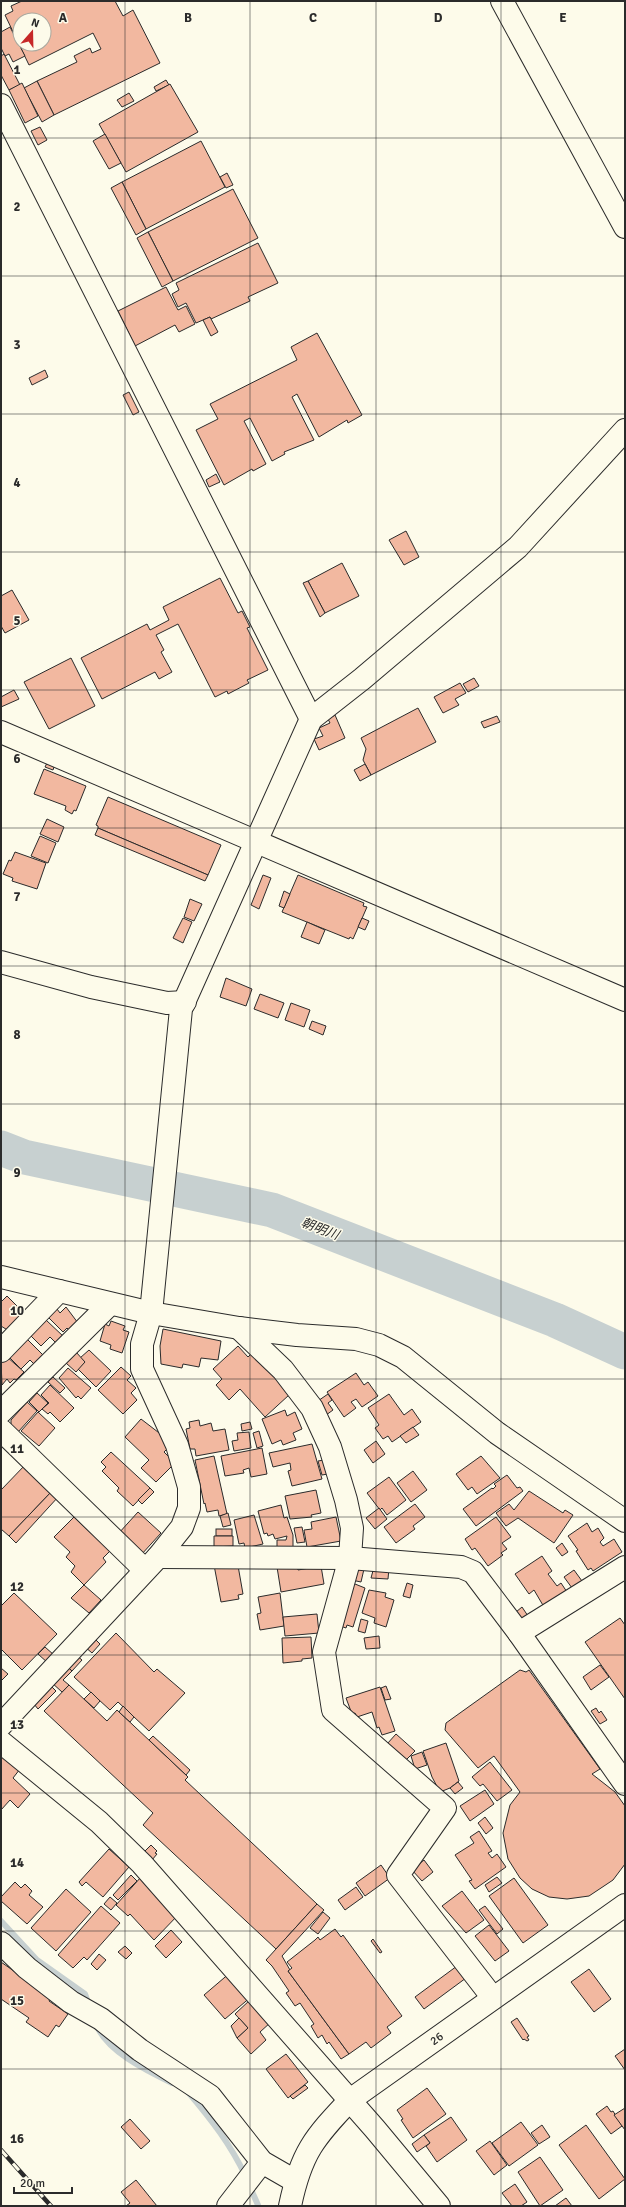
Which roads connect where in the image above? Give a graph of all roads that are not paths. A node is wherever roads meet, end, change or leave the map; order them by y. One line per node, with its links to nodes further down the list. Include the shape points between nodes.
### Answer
1 (502, 1): 3 (street)
2 (1, 105): 5 (street)
3 (623, 219)
4 (625, 430): 5 (street, via 518,547)
5 (311, 719): 7 (street)
6 (1, 732): 7 (street)
7 (257, 842): 9 (street); 10 (street)
8 (1, 962): 10 (street, via 91,987)
9 (625, 1000)
10 (183, 1006): 14 (street)
11 (1, 1277): 12 (street)
12 (59, 1291): 13 (street); 16 (street)
13 (110, 1304): 14 (street); 17 (street)
14 (151, 1313): 15 (street); 21 (street, via 142,1344 142,1369 176,1445 189,1487 189,1508 182,1527)
15 (239, 1328): 19 (street, via 356,1339 385,1348 402,1358 497,1433); 20 (street, via 283,1370 312,1408 330,1447 352,1528)
16 (1, 1351)
17 (1, 1412)
18 (1, 1430): 21 (street)
19 (625, 1521)
20 (350, 1558): 21 (street); 23 (street, via 461,1567 473,1572); 29 (street, via 324,1652 333,1710 445,1808 398,1875)
21 (152, 1564): 24 (street)
22 (625, 1567): 23 (street)
23 (519, 1633): 26 (street)
24 (1, 1725)
25 (1, 1742): 30 (street, via 122,1843)
26 (625, 1784)
27 (625, 1905): 29 (street, 26)
28 (1, 1943): 31 (street, via 27,1968 140,2050 210,2096)
29 (492, 1998): 30 (street, 26, via 373,2086)
30 (350, 2100): 32 (street, 26, via 319,2133 305,2155); 35 (street)
31 (258, 2168): 32 (street); 33 (street)
32 (295, 2181): 34 (street, 26)
33 (232, 2201)
34 (290, 2206)
35 (439, 2206)

